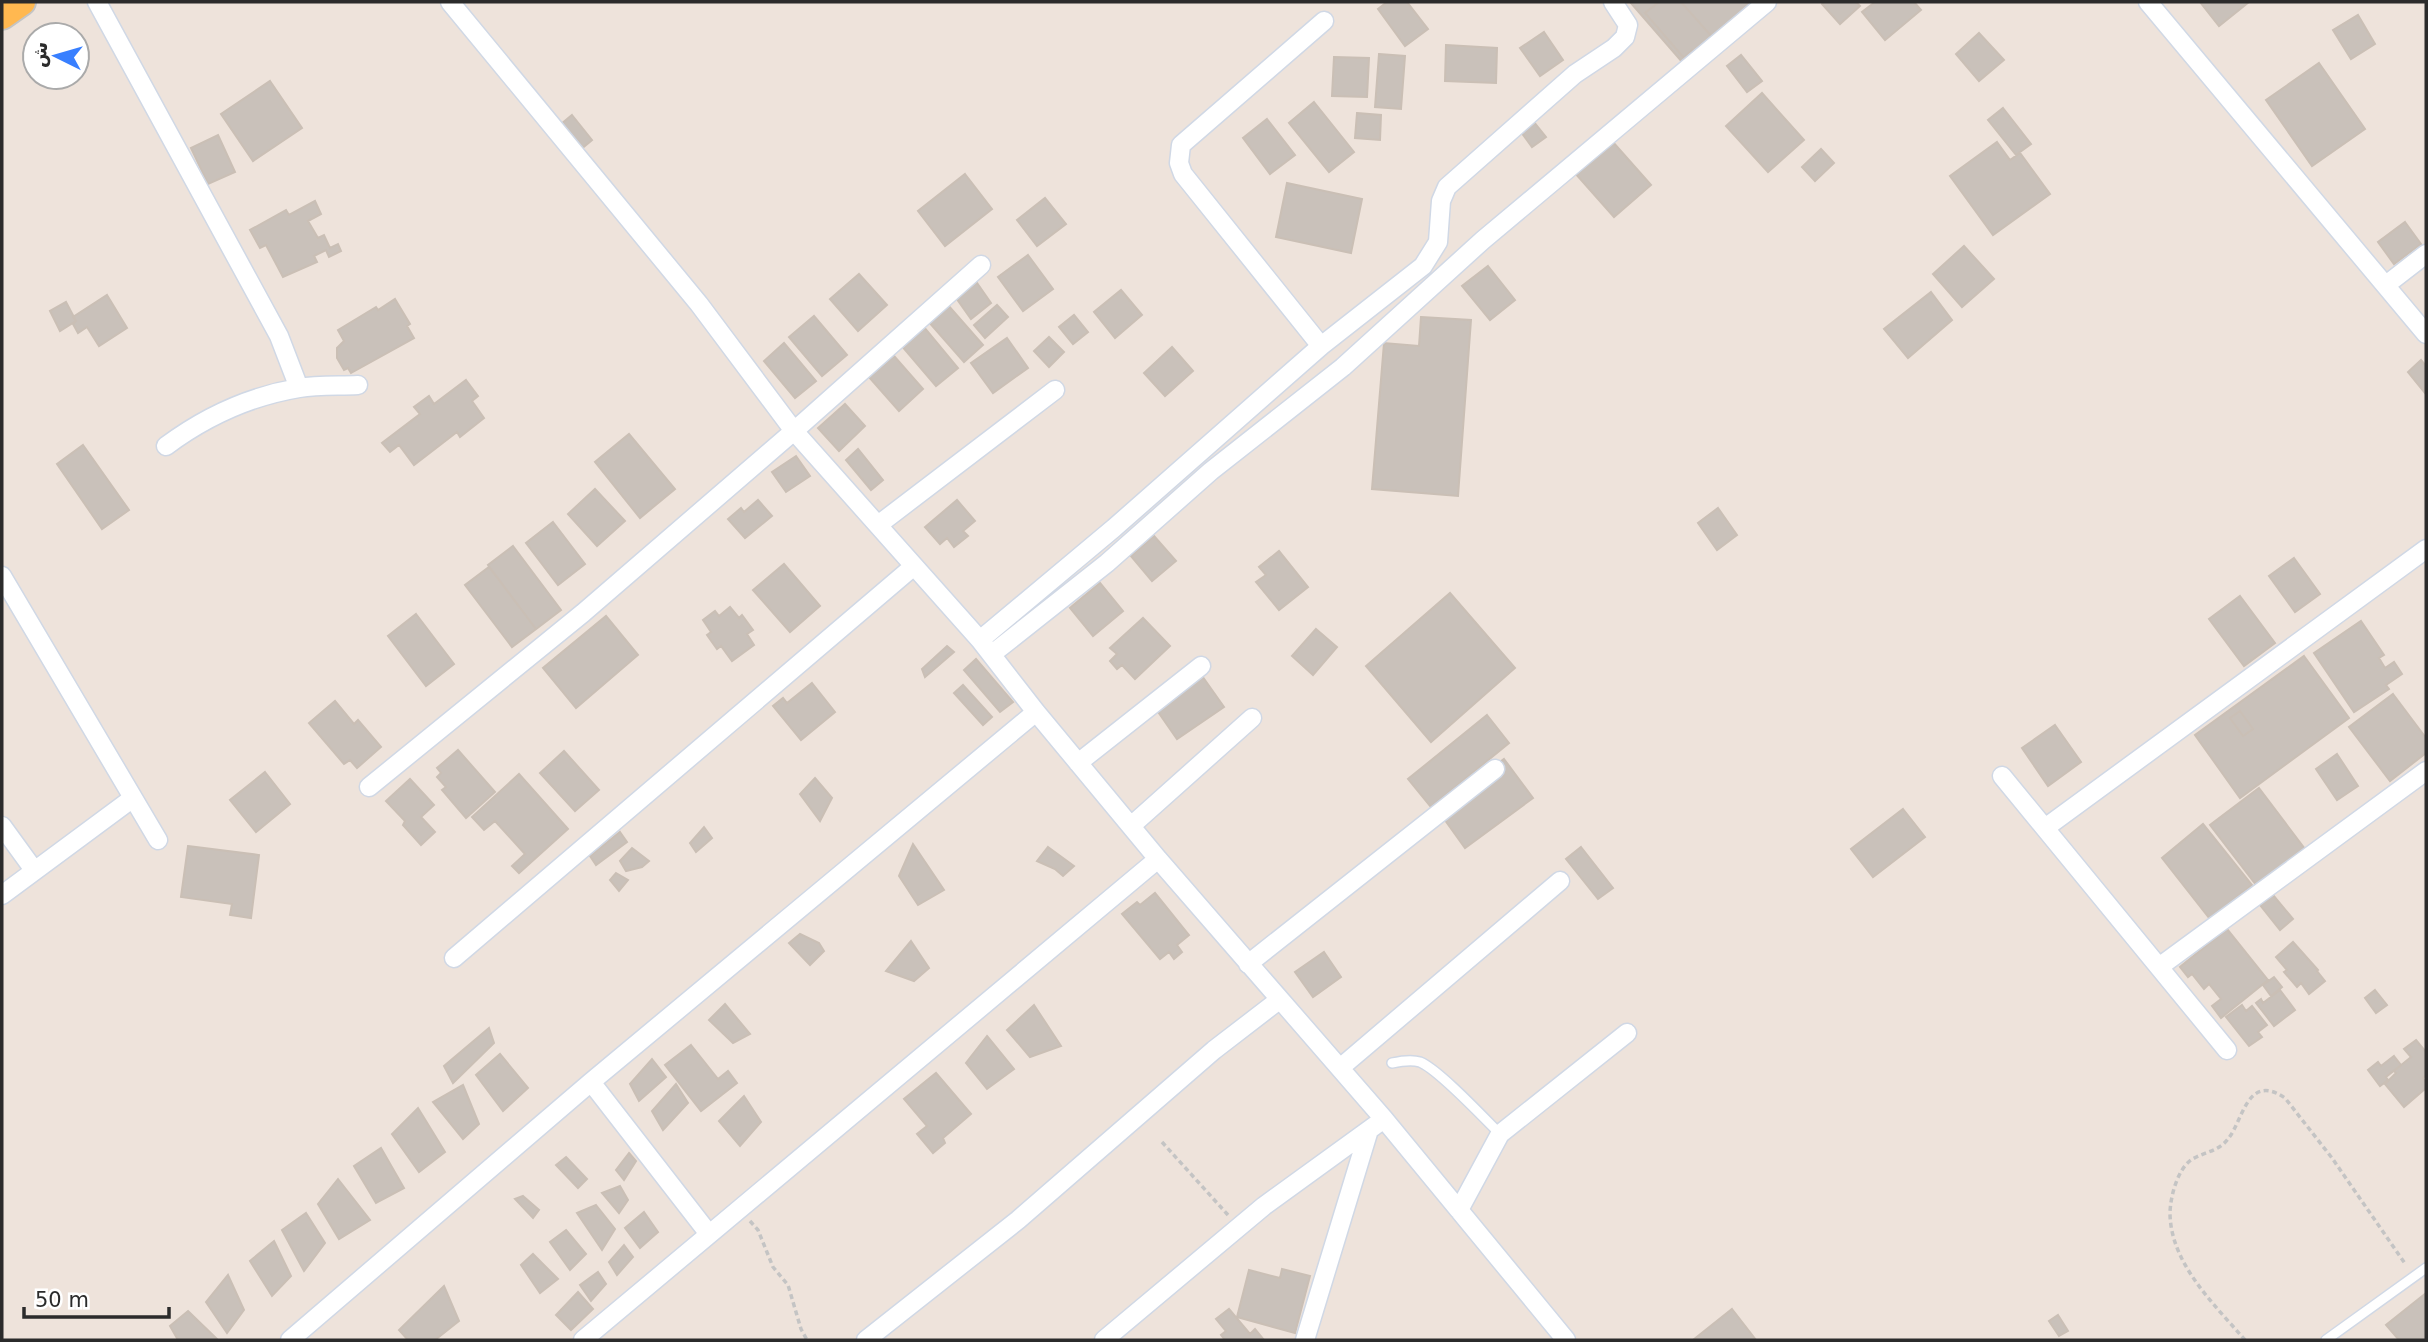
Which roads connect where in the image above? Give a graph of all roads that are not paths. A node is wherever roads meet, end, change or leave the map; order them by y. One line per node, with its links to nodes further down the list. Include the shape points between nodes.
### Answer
1 (22, 2): 7 (main road)
2 (97, 2): 15 (street, via 279,337)
3 (450, 2): 17 (street, via 699,304)
4 (1613, 2): 13 (street, via 1628,25 1625,37 1575,74 1447,187 1441,201 1438,242 1423,266)
5 (1766, 2): 24 (street, via 1483,240 1343,367)
6 (2148, 2): 11 (street)
7 (2, 16)
8 (1324, 21): 13 (street, via 1181,145 1179,156 1183,174)
9 (2426, 254): 11 (street)
10 (981, 265): 17 (street)
11 (2385, 285): 12 (street)
12 (2426, 334)
13 (1321, 346): 23 (street)
14 (358, 384): 15 (street)
15 (299, 388): 18 (street, via 239,405 194,425)
16 (1055, 390): 19 (street)
17 (793, 431): 19 (street); 32 (street, via 583,613)
18 (166, 446)
19 (878, 526): 21 (street)
20 (2426, 549): 36 (street)
21 (914, 566): 23 (street); 42 (street)
22 (2, 576): 33 (street)
23 (980, 640): 24 (street)
24 (992, 654): 26 (street)
25 (1201, 666): 28 (street)
26 (1036, 712): 28 (street); 50 (street)
27 (1252, 718): 35 (street)
28 (1078, 763): 35 (street)
29 (1495, 769): 43 (street)
30 (2426, 771): 44 (street)
31 (2002, 776): 36 (street)
32 (369, 787)
33 (133, 798): 37 (street); 39 (street)
34 (2, 826): 39 (street)
35 (1130, 827): 38 (street)
36 (2045, 828): 44 (street)
37 (158, 840)
38 (1157, 859): 43 (street); 54 (street)
39 (34, 870): 41 (street)
40 (1560, 881): 49 (street)
41 (2, 895)
42 (454, 958)
43 (1248, 964): 45 (street)
44 (2159, 967): 47 (street)
45 (1279, 1000): 49 (street); 58 (street, via 1214,1050 1018,1220)
46 (1627, 1033): 52 (street)
47 (2227, 1050)
48 (1392, 1063): 52 (lane, via 1421,1062)
49 (1340, 1068): 51 (street)
50 (591, 1082): 54 (street); 56 (street)
51 (1377, 1124): 53 (street); 59 (street, via 1264,1206); 60 (street)
52 (1500, 1134): 53 (street)
53 (1458, 1210): 61 (street)
54 (709, 1234): 57 (street)
55 (2426, 1268): 62 (lane)
56 (290, 1340)
57 (583, 1340)
58 (866, 1340)
59 (1104, 1340)
60 (1305, 1340)
61 (1566, 1340)
62 (2326, 1340)

